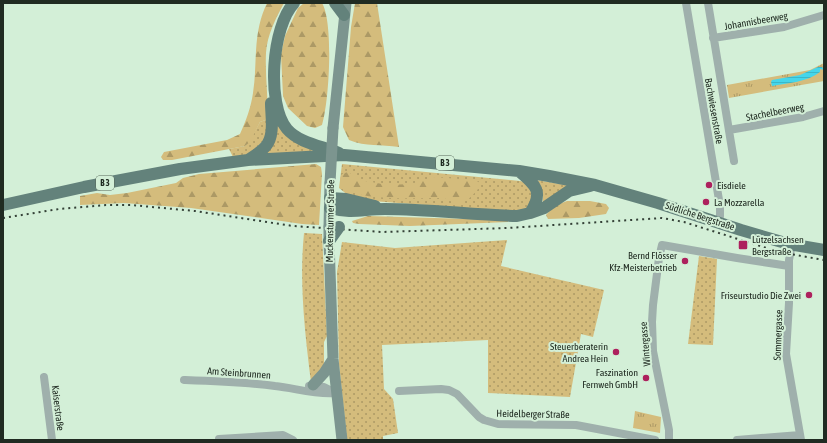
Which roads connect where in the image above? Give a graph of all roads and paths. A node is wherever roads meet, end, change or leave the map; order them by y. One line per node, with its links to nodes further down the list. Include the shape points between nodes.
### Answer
1 (288, 3): 12 (main road, via 279,19 270,58 270,140 262,151)
2 (294, 3): 11 (main road, via 287,13 276,45 276,95 279,114 287,129 296,136)
3 (335, 3): 6 (main road)
4 (686, 3): 21 (street, Bachwiesenstraße, via 720,206)
5 (708, 3): 8 (street, Johannisbeerweg)
6 (345, 9): 16 (street, Muckensturmer Straße, bridge, via 333,128)
7 (824, 15): 8 (street, Johannisbeerweg, via 784,27)
8 (713, 38): 10 (street, Johannisbeerweg)
9 (824, 111): 10 (street, Stachelbeerweg)
10 (729, 130): 13 (street)
11 (344, 154): 12 (main road, B 3); 14 (main road, B 3)
12 (248, 160): 17 (main road, B 3, via 106,182)
13 (734, 162)
14 (519, 171): 15 (main road, B 3); 20 (main road, via 536,189 538,199)
15 (595, 186): 20 (main road, via 569,191 544,208); 21 (main road, Südliche Bergstraße / B 3)
16 (330, 203): 18 (main road, via 346,199); 19 (main road, via 342,211); 22 (street, Muckensturmer Straße)
17 (3, 205)
18 (384, 209): 19 (main road); 20 (main road, via 502,216)
19 (354, 212): 22 (main road)
20 (530, 213)
21 (719, 222): 24 (main road, Südliche Bergstraße / B 3)
22 (334, 227): 23 (main road, bridge)
23 (329, 241): 27 (street, Muckensturmer Straße)
24 (790, 247): 25 (main road, Südliche Bergstraße / B 3); 26 (street, Sommergasse)
25 (824, 250)
26 (789, 266): 34 (street, Sommergasse, via 786,354); 40 (street, Wintergasse, via 662,245 653,305 653,351)
27 (333, 359): 30 (street); 33 (street, Muckensturmer Straße)
28 (44, 378): 36 (street, Kaiserstraße)
29 (184, 380): 31 (street, Am Steinbrunnen)
30 (313, 385): 31 (street, Am Steinbrunnen); 33 (street, Am Steinbrunnen)
31 (293, 388): 33 (street, Am Steinbrunnen, via 323,395)
32 (398, 391): 39 (street, Heidelberger Straße, via 449,390 457,394 479,417 498,424 576,425)
33 (336, 393): 38 (street, Muckensturmer Straße)
34 (801, 438): 41 (street)
35 (218, 439): 37 (street, via 283,435)
36 (52, 440)
37 (293, 440)
38 (342, 440)
39 (655, 440)
40 (669, 440)
41 (737, 440)

